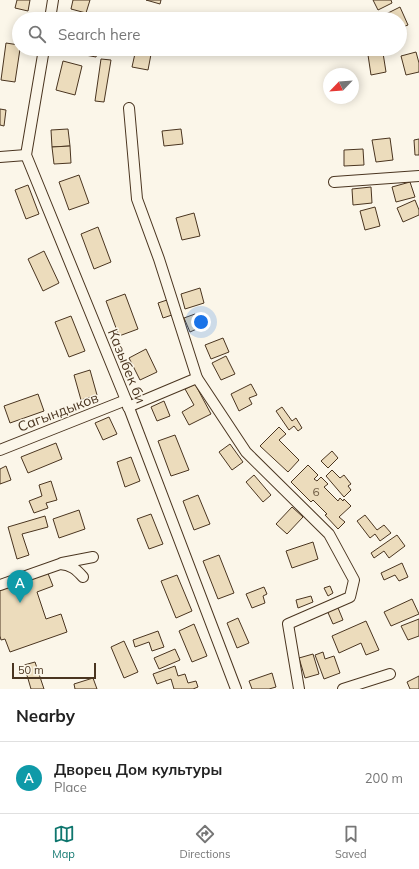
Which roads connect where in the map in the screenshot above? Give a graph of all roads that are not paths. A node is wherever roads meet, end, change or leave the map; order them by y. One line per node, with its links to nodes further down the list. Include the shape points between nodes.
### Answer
1 (53, 0): 2 (street)
2 (51, 12)
3 (43, 56): 5 (street)
4 (129, 108): 9 (street, via 137,199)
5 (26, 156): 6 (street); 10 (street, Казыбек би)
6 (0, 157)
7 (419, 176): 8 (street)
8 (334, 182)
9 (197, 378): 10 (street, Сагындыков); 18 (street, via 246,452 330,534 354,580 350,597 288,624)
10 (127, 404): 11 (street, Сагындыков); 17 (street, Казыбек би)
11 (0, 450)
12 (92, 557): 13 (street)
13 (60, 564): 14 (street, via 73,567); 15 (street)
14 (83, 577)
15 (0, 585)
16 (390, 674): 19 (street)
17 (236, 689)
18 (299, 689)
19 (343, 689)

